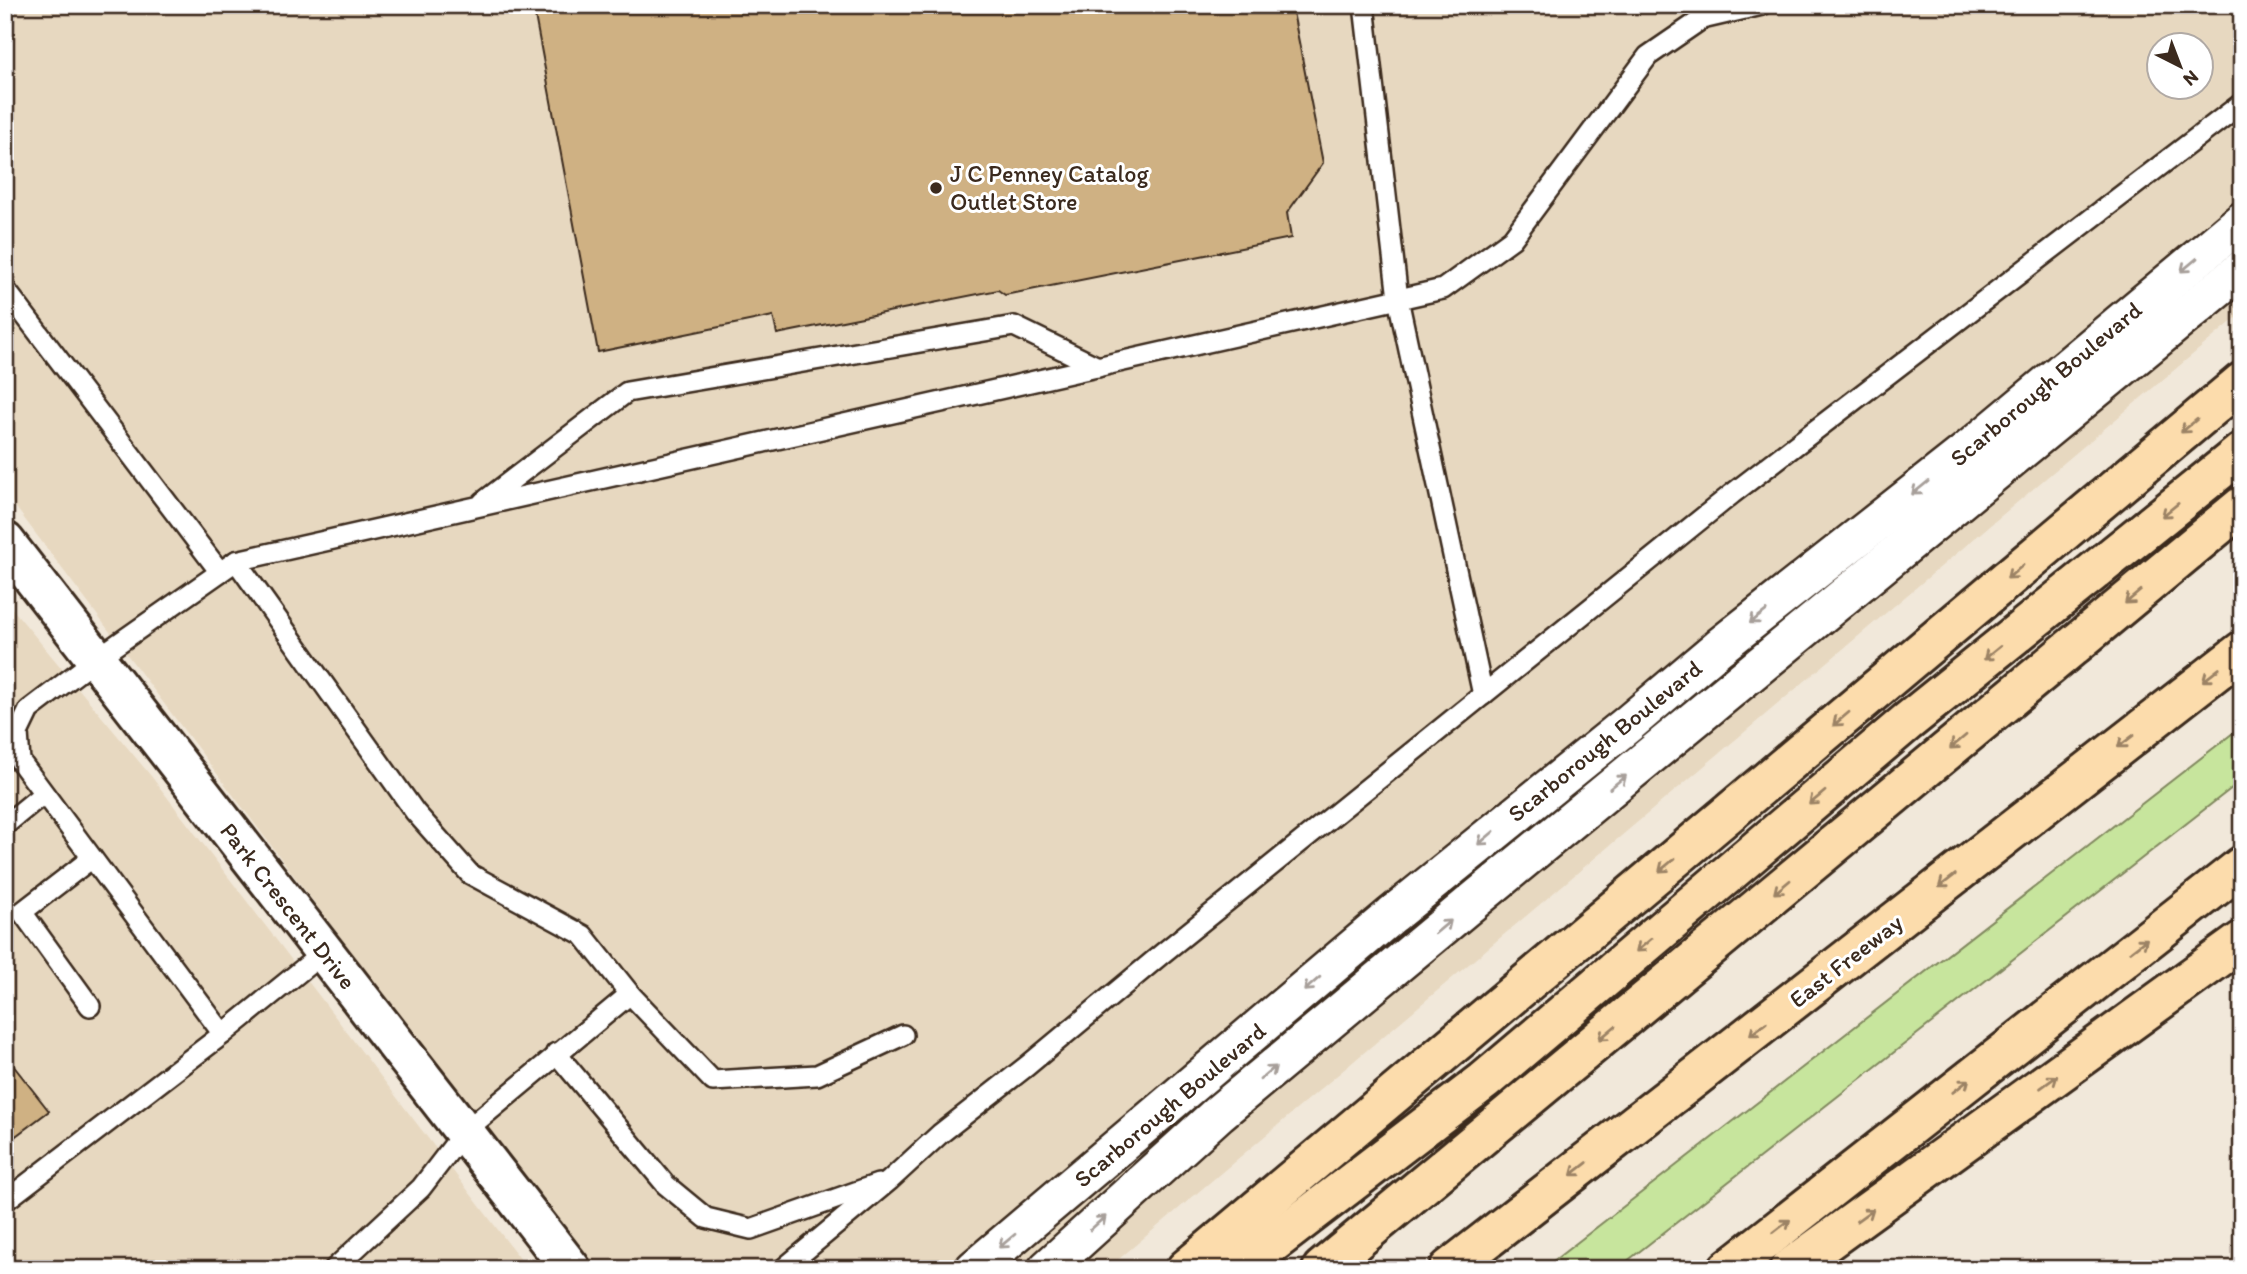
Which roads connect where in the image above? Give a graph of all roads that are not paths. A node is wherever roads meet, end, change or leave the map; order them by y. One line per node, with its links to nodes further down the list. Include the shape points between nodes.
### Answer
1 (1364, 5): 7 (lane)
2 (1762, 5): 7 (lane, via 1702,19 1648,56 1512,239 1443,289)
3 (2242, 103): 17 (lane, via 1732,494)
4 (2242, 221): 38 (street, Scarborough Boulevard, one-way to 38, via 1966,451 1413,898)
5 (2242, 269): 39 (street, Scarborough Boulevard, one-way to 5, via 1219,1113)
6 (5, 289): 14 (lane)
7 (1398, 299): 8 (lane); 17 (lane)
8 (1098, 366): 11 (lane); 11 (lane, via 1014,326 627,392)
9 (2242, 382): 40 (highway, one-way to 40)
10 (2242, 452): 41 (highway, one-way to 41, via 1906,722 1484,1081)
11 (476, 506): 14 (lane)
12 (2242, 506): 42 (highway, one-way to 42)
13 (5, 542): 16 (street, Park Crescent Drive)
14 (228, 566): 16 (lane); 25 (lane, via 415,812 470,874 583,935)
15 (2242, 651): 43 (highway, East Freeway, one-way to 43)
16 (96, 659): 18 (lane, via 29,710); 24 (street, Park Crescent Drive)
17 (1483, 695): 31 (lane, via 940,1134)
18 (14, 727): 19 (lane, via 20,761)
19 (43, 794): 20 (lane); 21 (lane)
20 (5, 825)
21 (92, 858): 26 (lane, via 22,912); 27 (lane)
22 (2242, 866): 44 (highway, one-way to 22)
23 (2242, 941): 45 (highway, one-way to 23)
24 (324, 952): 27 (lane); 30 (street, Park Crescent Drive)
25 (630, 994): 28 (lane, via 713,1081 817,1075); 29 (lane)
26 (90, 1006)
27 (223, 1034): 32 (lane)
28 (903, 1035)
29 (556, 1053): 30 (lane); 31 (lane, via 666,1185 706,1218 751,1228)
30 (464, 1132): 33 (street, Park Crescent Drive); 34 (lane, via 422,1188)
31 (890, 1180): 37 (lane)
32 (5, 1200)
33 (521, 1206): 35 (street); 36 (street, Park Crescent Drive)
34 (334, 1269)
35 (556, 1269)
36 (571, 1269)
37 (783, 1269)
38 (974, 1269)
39 (1047, 1269)
40 (1186, 1269)
41 (1239, 1269)
42 (1322, 1269)
43 (1450, 1269)
44 (1728, 1269)
45 (1789, 1269)

